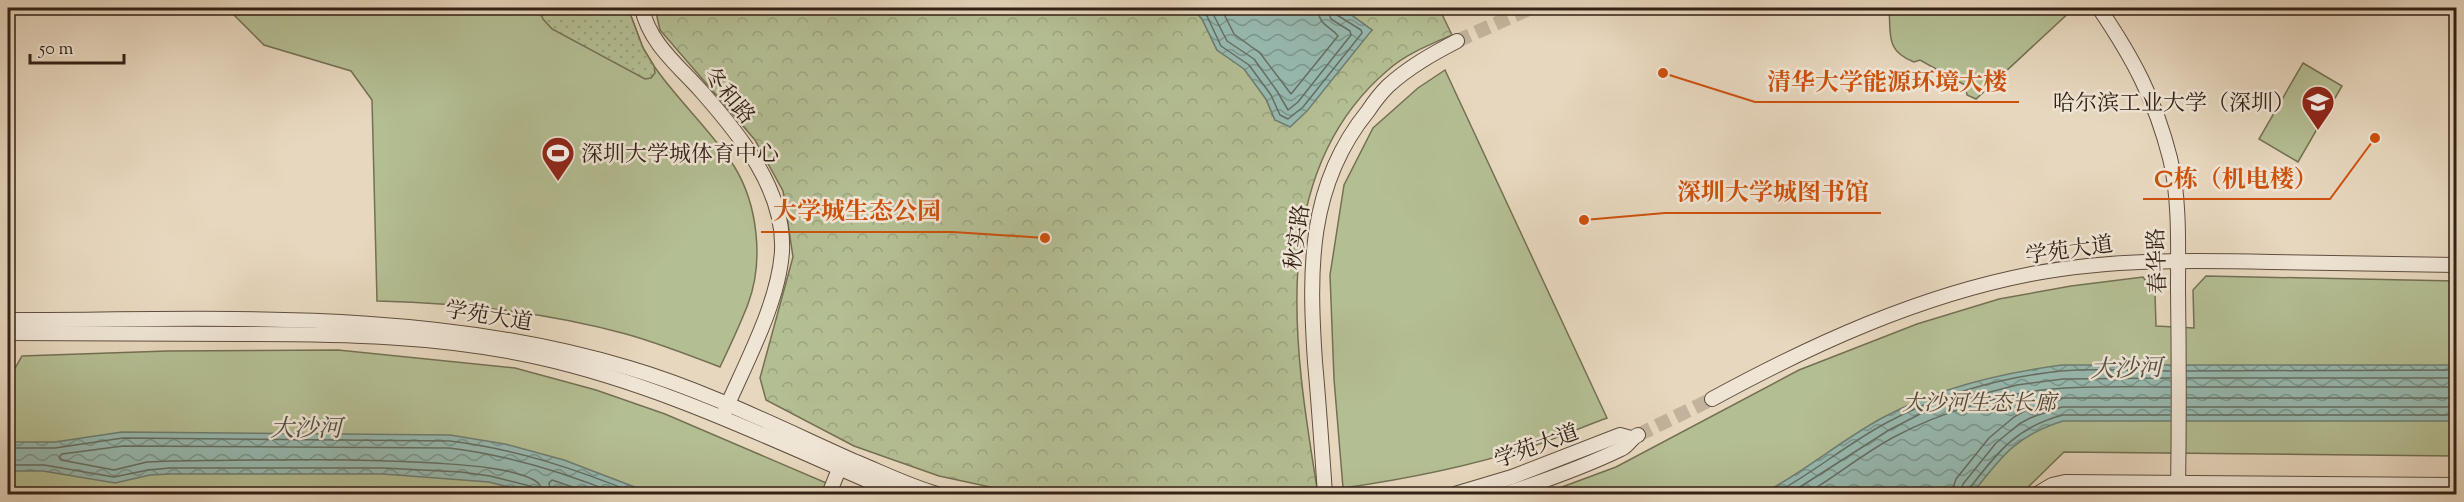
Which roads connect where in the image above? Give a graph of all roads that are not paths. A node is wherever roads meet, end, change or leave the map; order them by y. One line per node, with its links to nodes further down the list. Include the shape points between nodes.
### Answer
1 (642, 8): 9 (street, 冬和路, via 653,38 742,143 775,200 782,251 775,288)
2 (2099, 8): 4 (street, 春华路, via 2145,83 2159,120 2171,161)
3 (1457, 41): 16 (street, 秋实路, via 1416,64 1387,87 1354,129 1326,186 1317,219 1311,302)
4 (2178, 260): 5 (street, 学苑大道); 8 (street, 学苑大道, via 2105,264 2032,274 1973,288 1824,342); 12 (street, 春华路)
5 (2457, 265)
6 (8, 320): 9 (street, 学苑大道, via 316,320 443,329 594,357 664,379)
7 (8, 333): 9 (street, 学苑大道, via 321,334 457,344 576,366)
8 (1712, 399)
9 (724, 412): 10 (street, 学苑大道); 15 (street, 学苑大道)
10 (839, 469): 13 (street); 14 (street, 学苑大道)
11 (2457, 485): 12 (street)
12 (2178, 489): 19 (street, via 2065,482)
13 (829, 495)
14 (899, 495)
15 (937, 495)
16 (1325, 495)
17 (1455, 495): 18 (street, 学苑大道, via 1620,435 1635,436 1625,447 1595,461)
18 (1505, 495)
19 (2037, 495)

